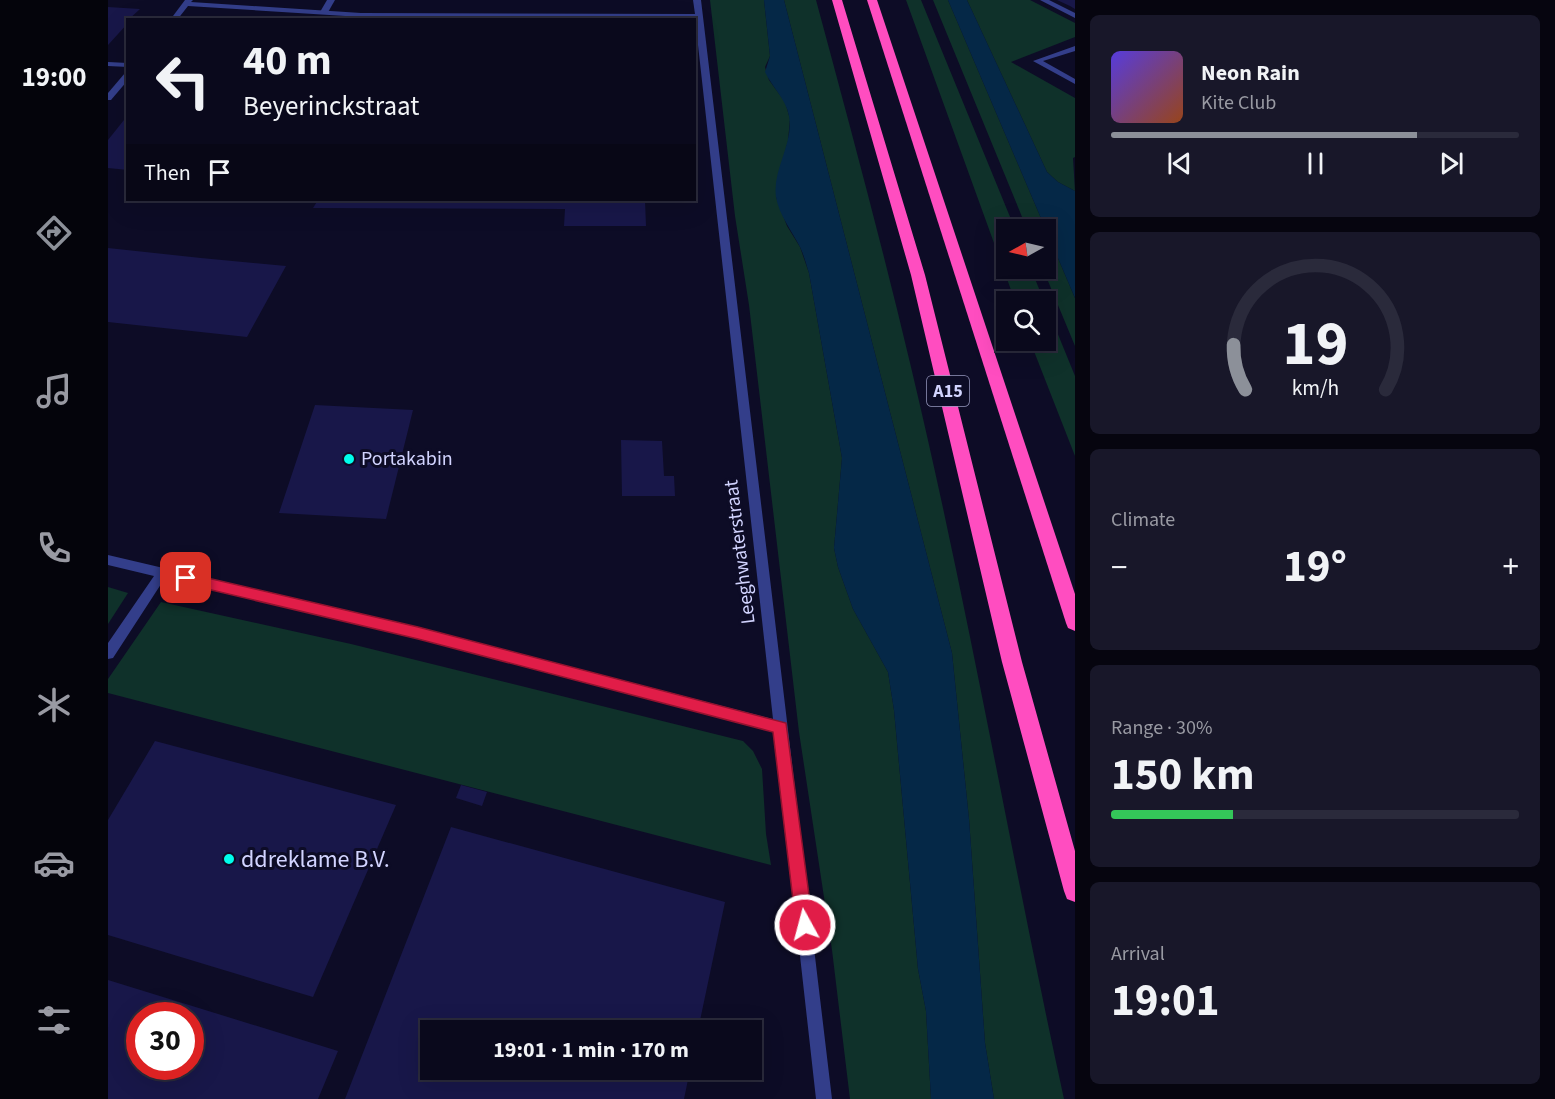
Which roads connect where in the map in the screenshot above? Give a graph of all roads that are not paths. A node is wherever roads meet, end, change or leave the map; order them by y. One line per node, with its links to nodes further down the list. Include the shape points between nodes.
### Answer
1 (331, 0): 7 (street)
2 (697, 0): 8 (street, Leeghwaterstraat)
3 (837, 0): 22 (highway, A15, via 918,275 1012,662)
4 (872, 0): 19 (highway, A15)
5 (1044, 0): 9 (street)
6 (188, 2): 7 (street); 10 (street)
7 (324, 12): 8 (street)
8 (698, 16): 21 (street, Leeghwaterstraat)
9 (1075, 16)
10 (175, 18)
11 (1075, 48): 15 (street, via 1037,61)
12 (108, 64): 13 (street)
13 (126, 65)
14 (126, 77): 16 (street)
15 (1075, 82)
16 (108, 98)
17 (108, 560): 18 (street)
18 (162, 573): 20 (street); 21 (street, via 418,633)
19 (1075, 623)
20 (108, 654)
21 (780, 727): 23 (street, Leeghwaterstraat)
22 (1075, 891)
23 (824, 1099)

